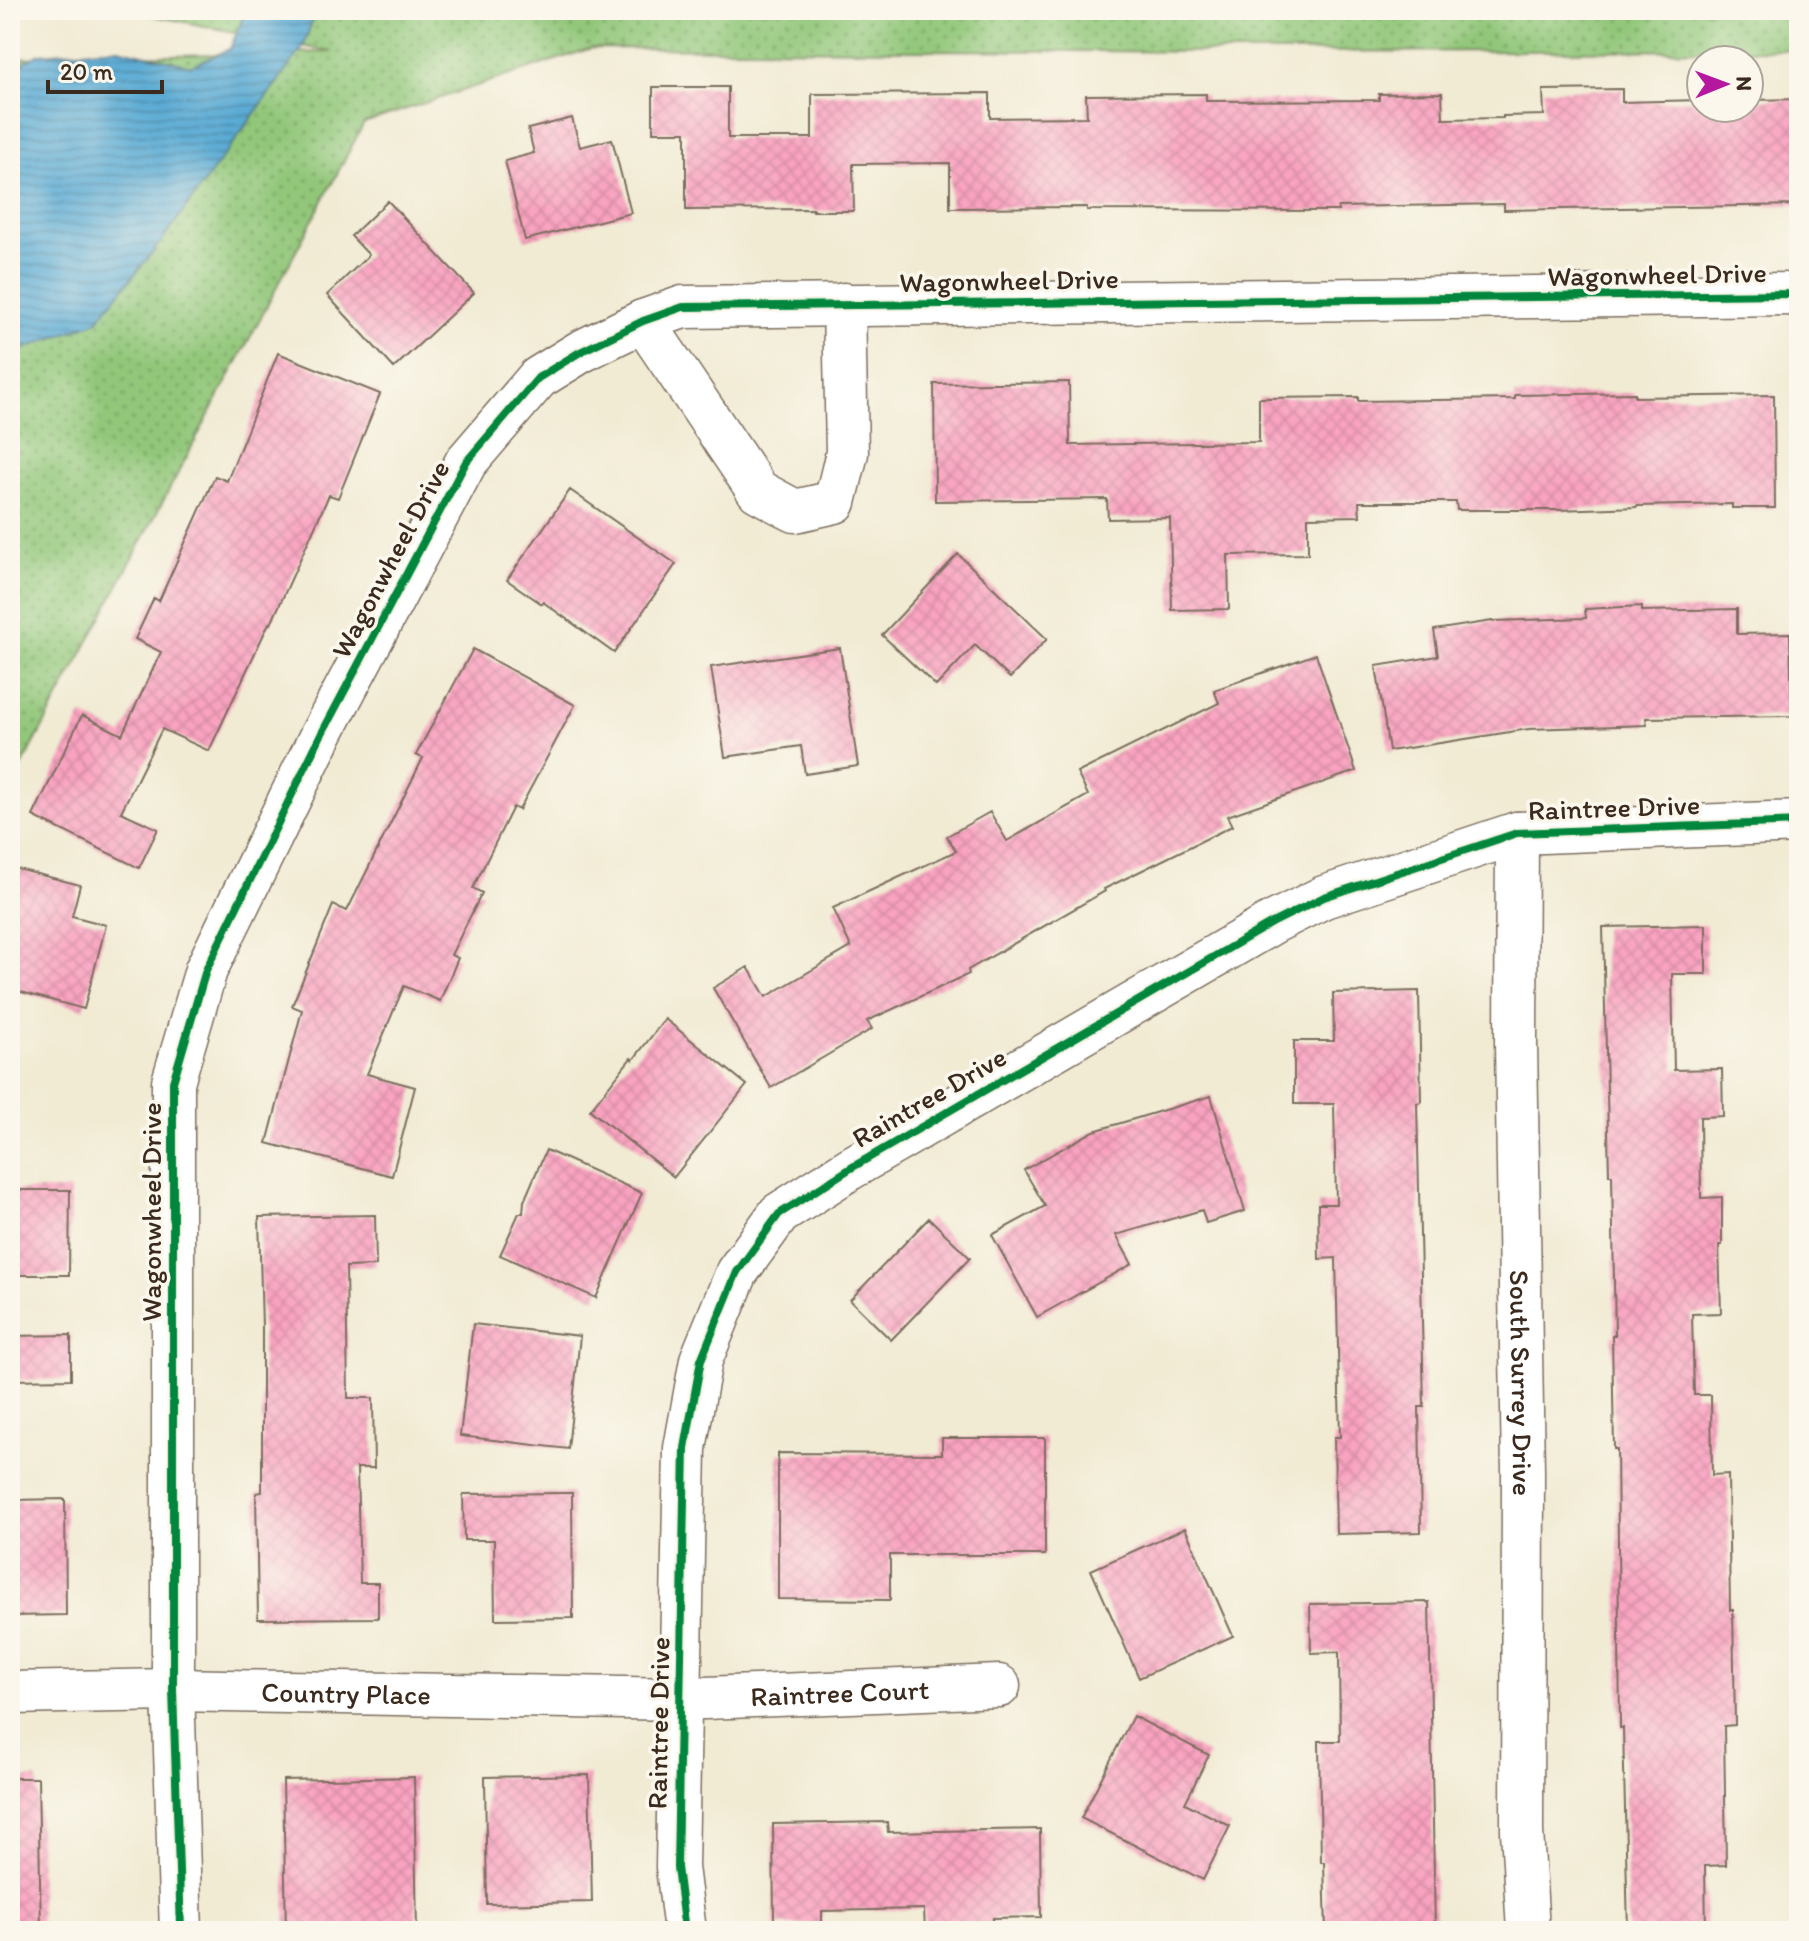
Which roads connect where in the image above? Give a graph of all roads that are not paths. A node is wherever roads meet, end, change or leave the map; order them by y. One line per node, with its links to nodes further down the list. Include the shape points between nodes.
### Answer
1 (1799, 294): 2 (street, Wagonwheel Drive)
2 (844, 304): 3 (street, Wagonwheel Drive, via 683,307); 3 (street, via 847,453 835,502 795,511 758,491)
3 (643, 321): 7 (street, Wagonwheel Drive, via 538,378 466,462 321,735 206,970 173,1082)
4 (1799, 822): 5 (street, Raintree Drive)
5 (1517, 833): 9 (street, Raintree Drive, via 1324,897 1272,923 779,1214 737,1272 701,1360 685,1448); 12 (street, South Surrey Drive, via 1522,1831)
6 (999, 1686): 9 (street, Raintree Court)
7 (173, 1690): 8 (street, Country Place); 9 (street, Country Place); 10 (street, Wagonwheel Drive)
8 (10, 1693)
9 (681, 1699): 11 (street, Raintree Drive, via 677,1867)
10 (181, 1931)
11 (685, 1931)
12 (1528, 1931)

